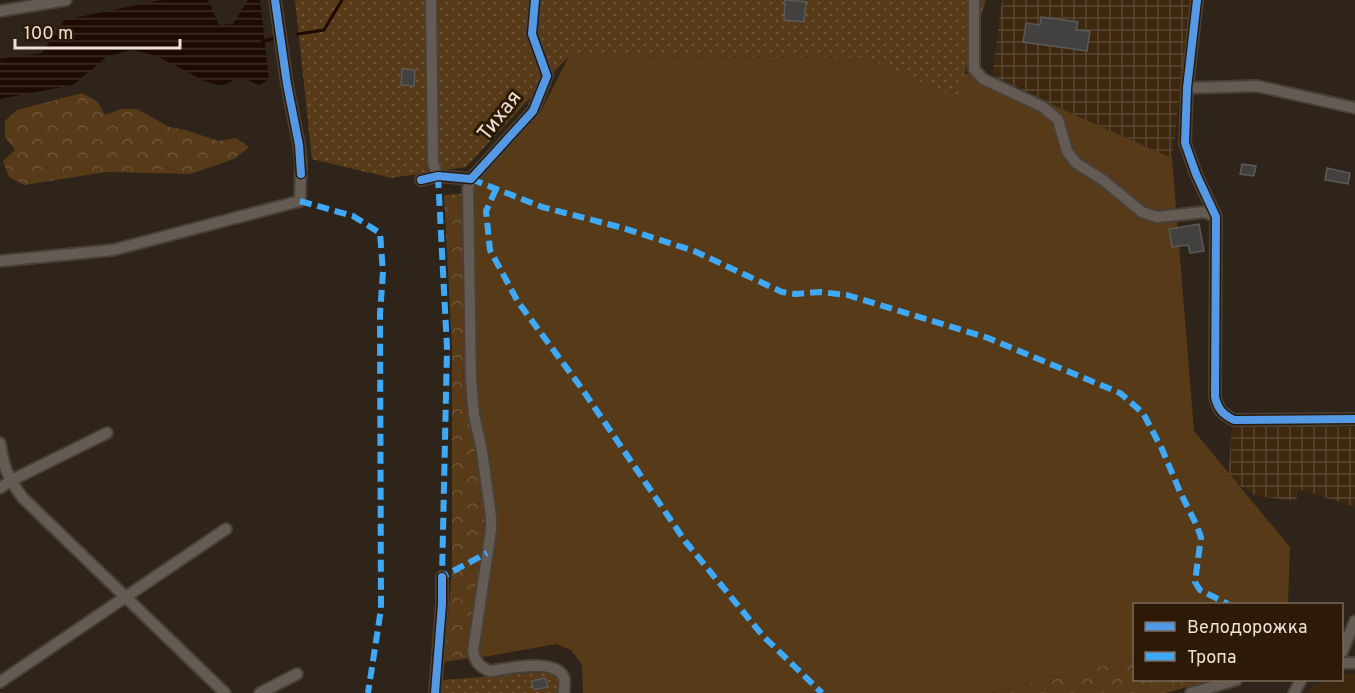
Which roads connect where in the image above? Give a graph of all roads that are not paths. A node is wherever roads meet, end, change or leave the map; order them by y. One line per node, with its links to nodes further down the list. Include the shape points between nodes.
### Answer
1 (66, 0): 7 (street)
2 (275, 0): 14 (street, via 299,145 300,201 113,250)
3 (431, 0): 10 (street, via 433,163)
4 (535, 0): 11 (street, Тихая, via 532,34 547,76 532,111)
5 (974, 0): 13 (street, via 974,69 983,79 1043,107 1058,120 1067,151 1076,163 1142,212 1157,217 1205,212)
6 (1197, 0): 8 (street)
7 (0, 11)
8 (1186, 88): 9 (street, via 1257,86); 13 (street, via 1185,143)
9 (1355, 108)
10 (438, 176): 11 (street); 12 (street)
11 (471, 179): 31 (street, via 467,201 471,380 491,518 475,659 490,671 550,666 564,678)
12 (421, 180)
13 (1216, 217): 15 (street, via 1217,408 1234,420)
14 (0, 261)
15 (1355, 419)
16 (107, 433): 18 (street)
17 (0, 443): 18 (street)
18 (10, 481): 19 (street); 22 (street)
19 (0, 488)
20 (226, 529): 22 (street)
21 (442, 577): 30 (street)
22 (126, 598): 27 (street); 28 (street)
23 (1355, 621): 24 (street)
24 (1343, 648)
25 (297, 674): 29 (street)
26 (1233, 681): 32 (street)
27 (0, 682)
28 (225, 693)
29 (260, 693)
30 (435, 693)
31 (564, 693)
32 (1191, 693)

